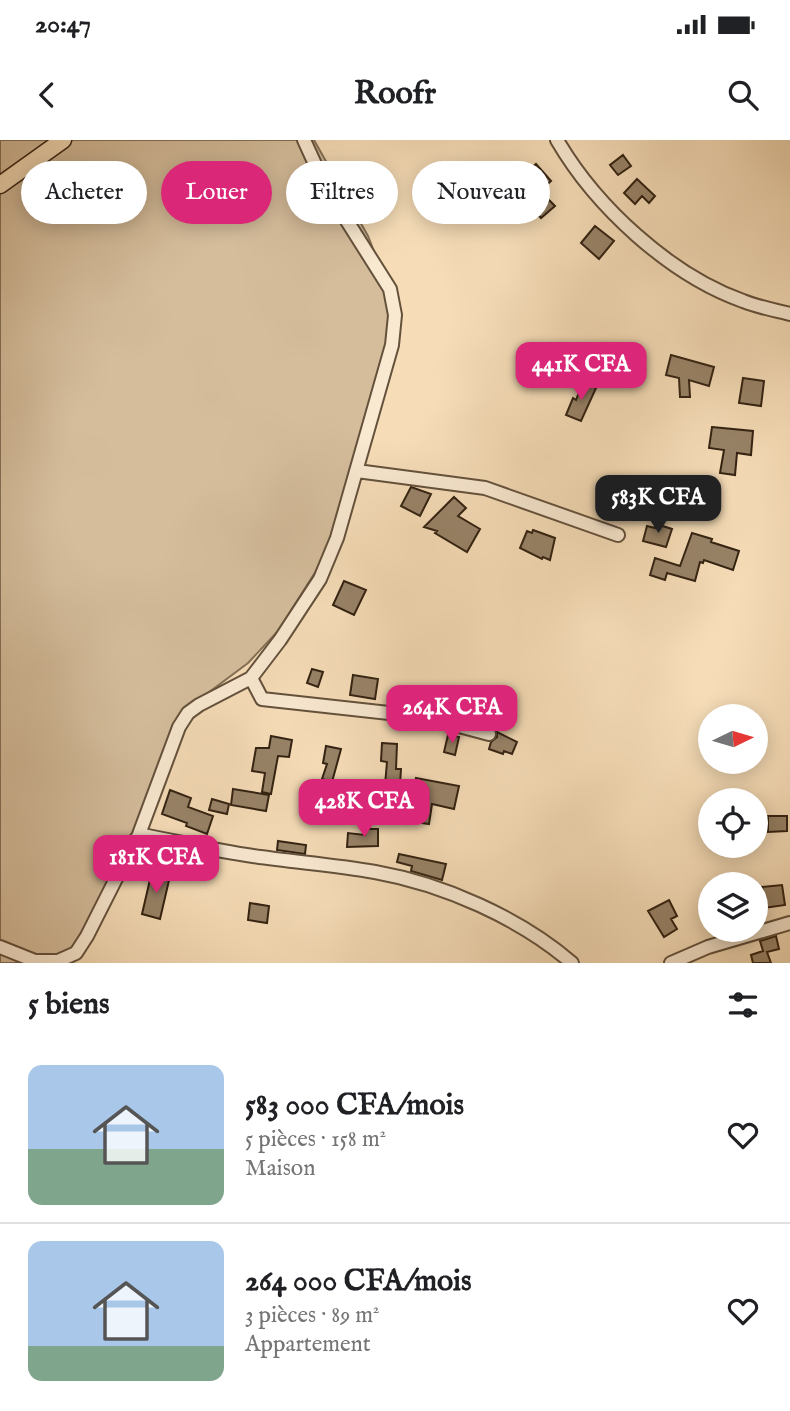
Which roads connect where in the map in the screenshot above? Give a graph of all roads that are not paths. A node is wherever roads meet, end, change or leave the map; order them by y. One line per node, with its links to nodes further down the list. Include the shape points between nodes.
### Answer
1 (63, 140): 4 (main road)
2 (304, 140): 6 (street, via 325,186 394,301 392,345)
3 (557, 140): 5 (street, via 625,225 677,267 743,301)
4 (0, 185)
5 (790, 314)
6 (357, 471): 7 (street, via 485,488); 8 (street, via 320,579)
7 (618, 535)
8 (250, 678): 9 (street, via 261,699 398,714); 10 (street, via 208,699 178,727)
9 (489, 734)
10 (138, 837): 12 (street, via 76,953 58,961 35,961); 13 (street, via 406,880 475,902 519,925)
11 (790, 923): 14 (street)
12 (0, 947)
13 (572, 963)
14 (671, 963)

